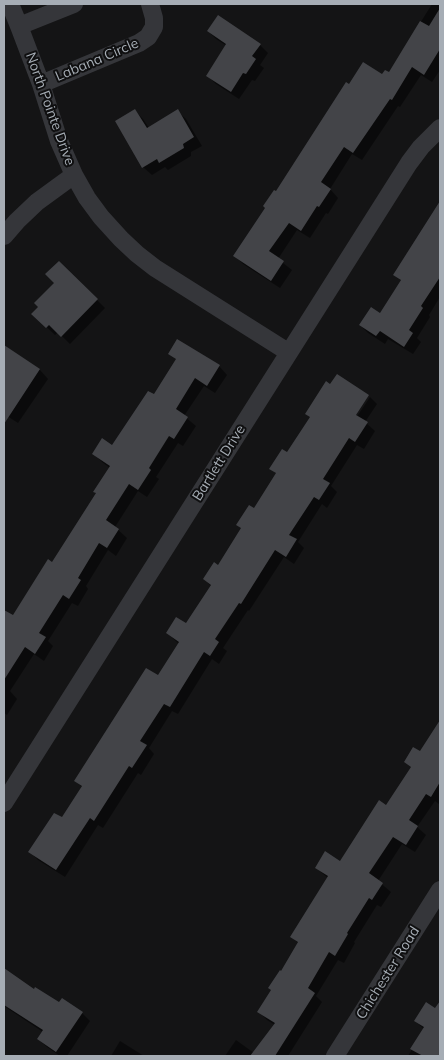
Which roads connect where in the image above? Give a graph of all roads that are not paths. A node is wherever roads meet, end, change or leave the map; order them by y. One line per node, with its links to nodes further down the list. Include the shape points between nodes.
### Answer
1 (10, 4): 4 (street, North Pointe Drive)
2 (74, 4): 4 (street)
3 (150, 4): 5 (street, Labana Circle, via 154,27 148,37)
4 (20, 26): 5 (street, North Pointe Drive)
5 (41, 84): 7 (street, North Pointe Drive, via 59,141)
6 (440, 128): 9 (street, Bartlett Drive, via 409,163)
7 (74, 175): 8 (street, via 37,202); 9 (street, North Pointe Drive, via 102,218 137,254)
8 (4, 236)
9 (288, 352): 10 (street, Bartlett Drive)
10 (4, 803)
11 (440, 890): 12 (street, Chichester Road)
12 (336, 1056)

